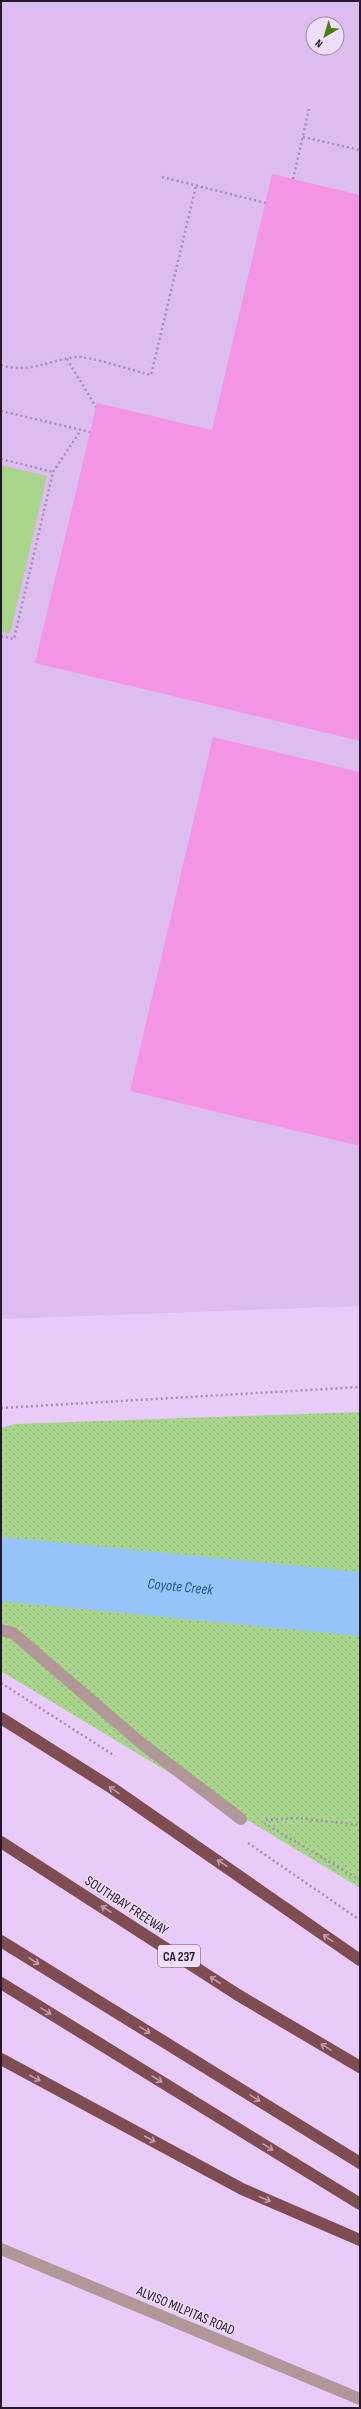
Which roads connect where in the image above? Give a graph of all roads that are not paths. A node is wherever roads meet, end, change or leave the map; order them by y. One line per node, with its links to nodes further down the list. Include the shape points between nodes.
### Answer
1 (1, 1630): 3 (lane, via 14,1633 141,1743)
2 (1, 1718): 6 (highway, one-way to 2, via 112,1788)
3 (241, 1818)
4 (1, 1842): 9 (highway, SOUTHBAY FREEWAY / CA 237, one-way to 4, via 238,1995)
5 (1, 1941): 10 (highway, one-way to 10)
6 (360, 1960)
7 (1, 1983): 11 (highway, one-way to 11)
8 (1, 2059): 12 (highway, one-way to 12, via 242,2189)
9 (360, 2067)
10 (360, 2162)
11 (360, 2204)
12 (360, 2240)
13 (1, 2249): 14 (lane, ALVISO MILPITAS ROAD)
14 (360, 2399)

